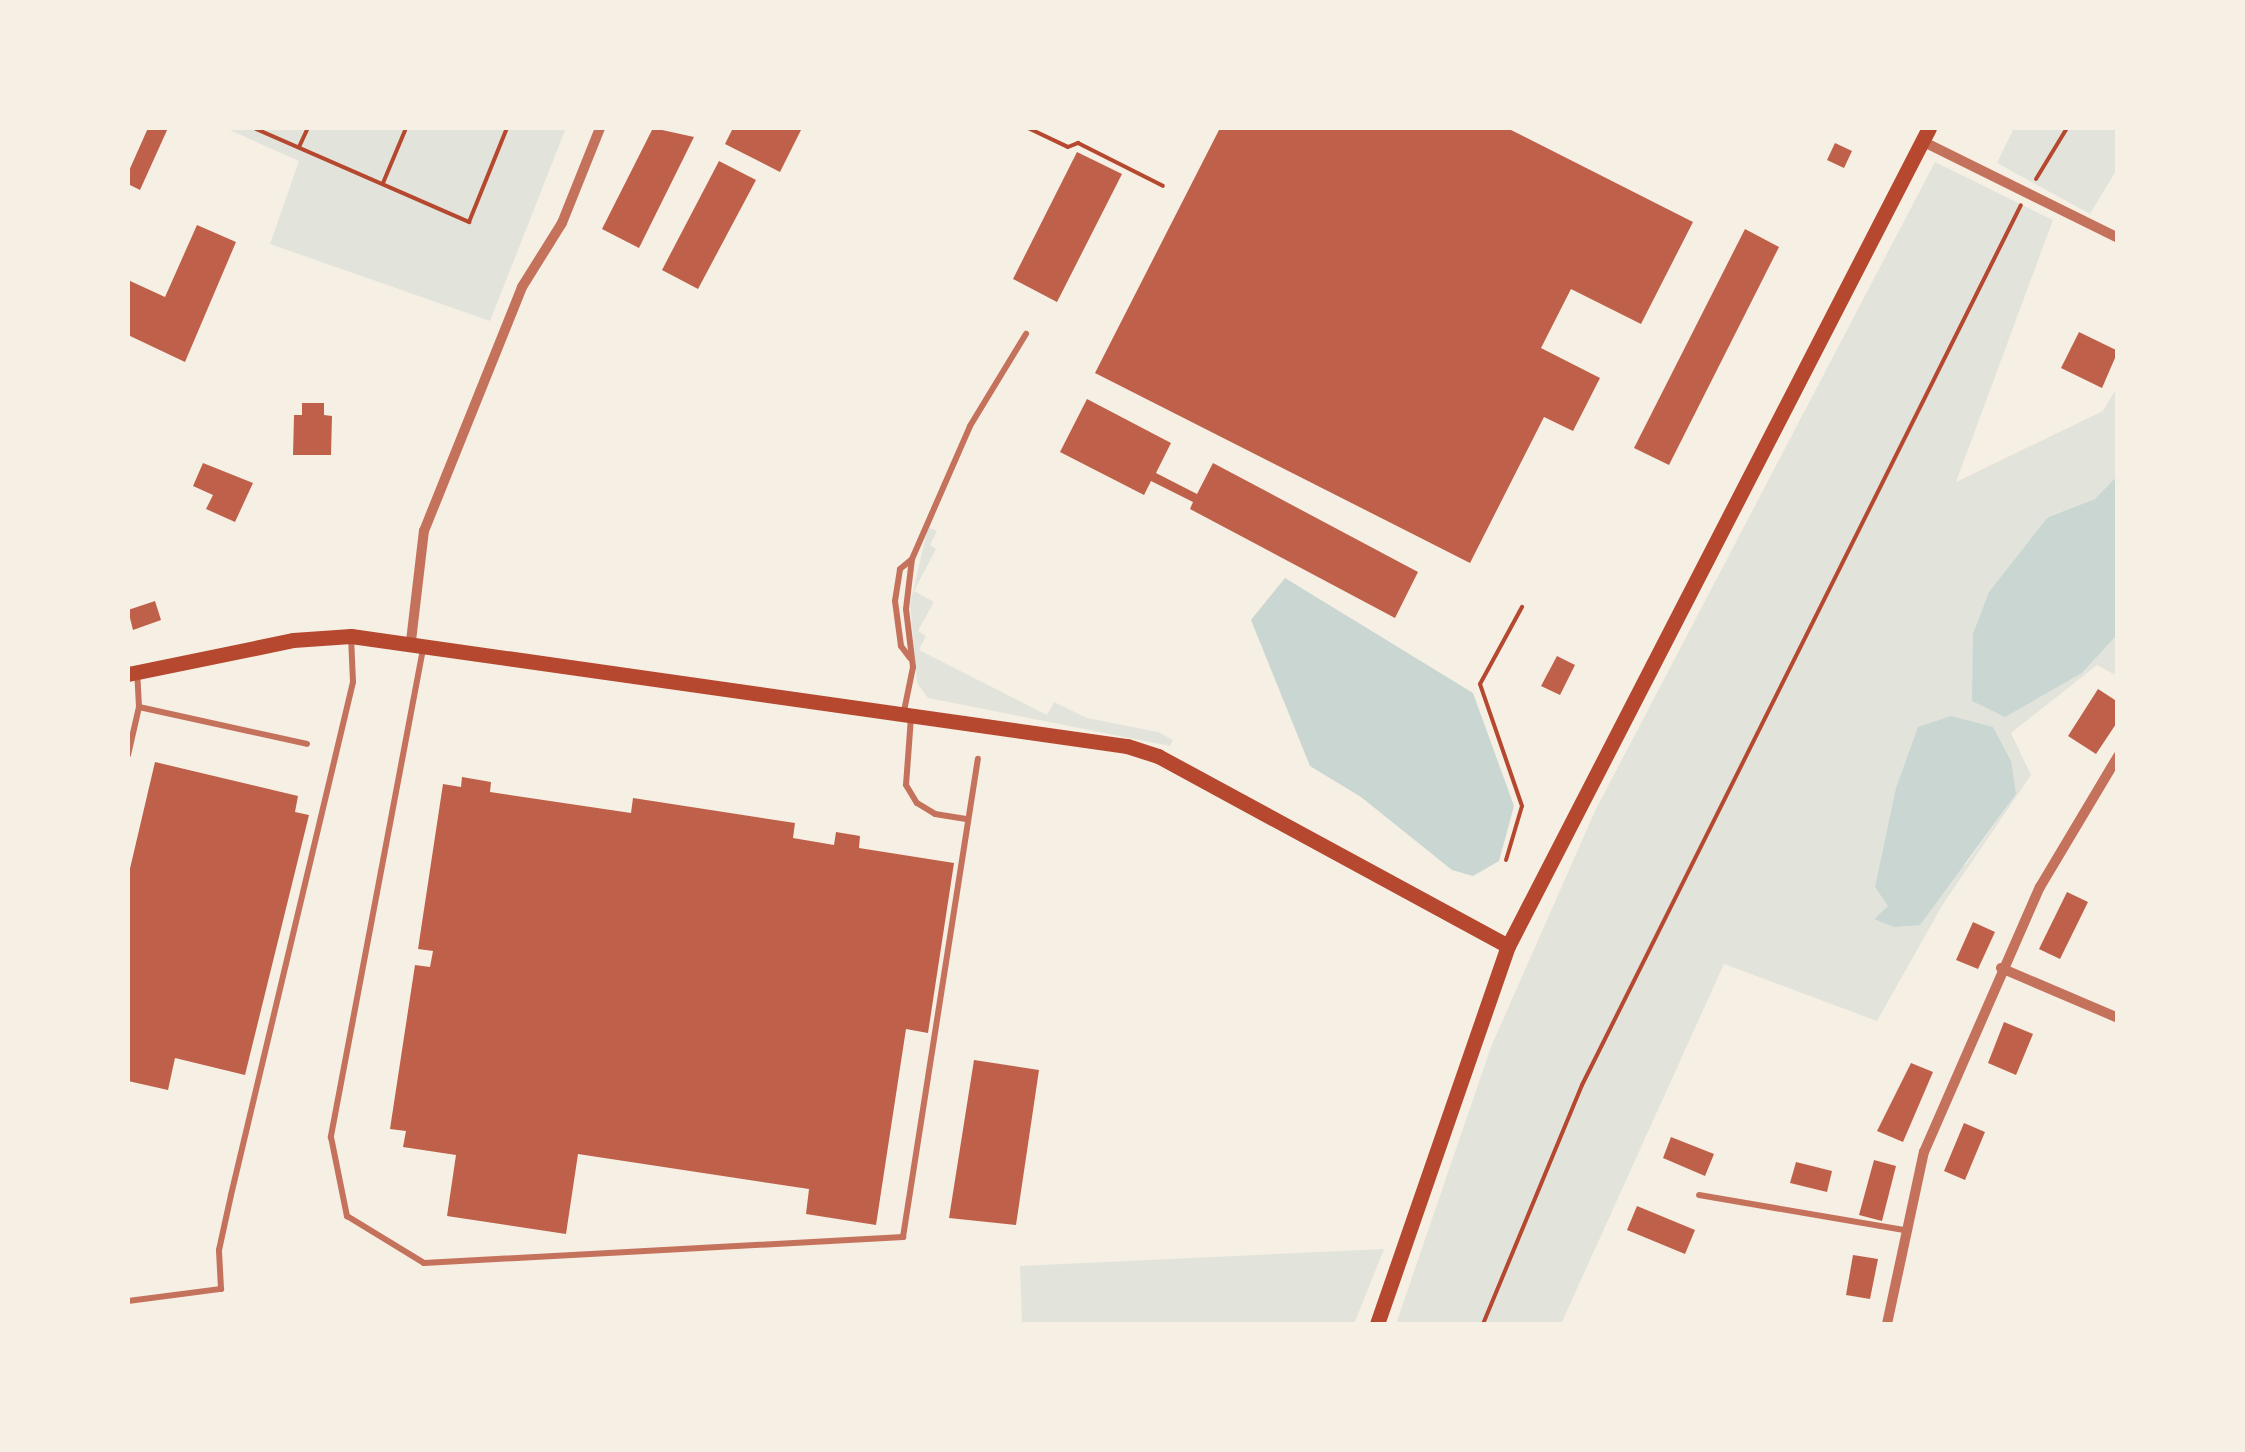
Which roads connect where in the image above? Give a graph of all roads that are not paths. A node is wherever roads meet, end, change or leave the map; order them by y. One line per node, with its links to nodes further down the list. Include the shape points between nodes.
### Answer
1 (600, 128): 6 (street, via 562,223 522,286 424,531)
2 (1925, 134): 3 (street); 15 (main road)
3 (2118, 238)
4 (1026, 334): 9 (lane, via 963,440 912,559 900,569 900,646 912,660)
5 (351, 636): 6 (main road); 7 (main road, via 294,640); 20 (lane, via 353,682 219,1250 221,1290)
6 (418, 642): 9 (main road); 14 (lane, via 331,1137 347,1216 424,1262 903,1237)
7 (132, 673): 8 (lane)
8 (139, 707): 10 (lane); 11 (lane)
9 (908, 712): 14 (lane, via 906,785 935,814); 15 (main road, via 1158,756)
10 (308, 744)
11 (128, 755)
12 (2118, 756): 16 (street)
13 (978, 759): 14 (lane)
14 (968, 819)
15 (1508, 946): 21 (main road)
16 (2001, 968): 17 (street); 19 (street, via 1924,1152)
17 (2118, 1018)
18 (1699, 1195): 19 (lane)
19 (1904, 1230): 22 (street)
20 (128, 1301)
21 (1377, 1324)
22 (1887, 1324)

